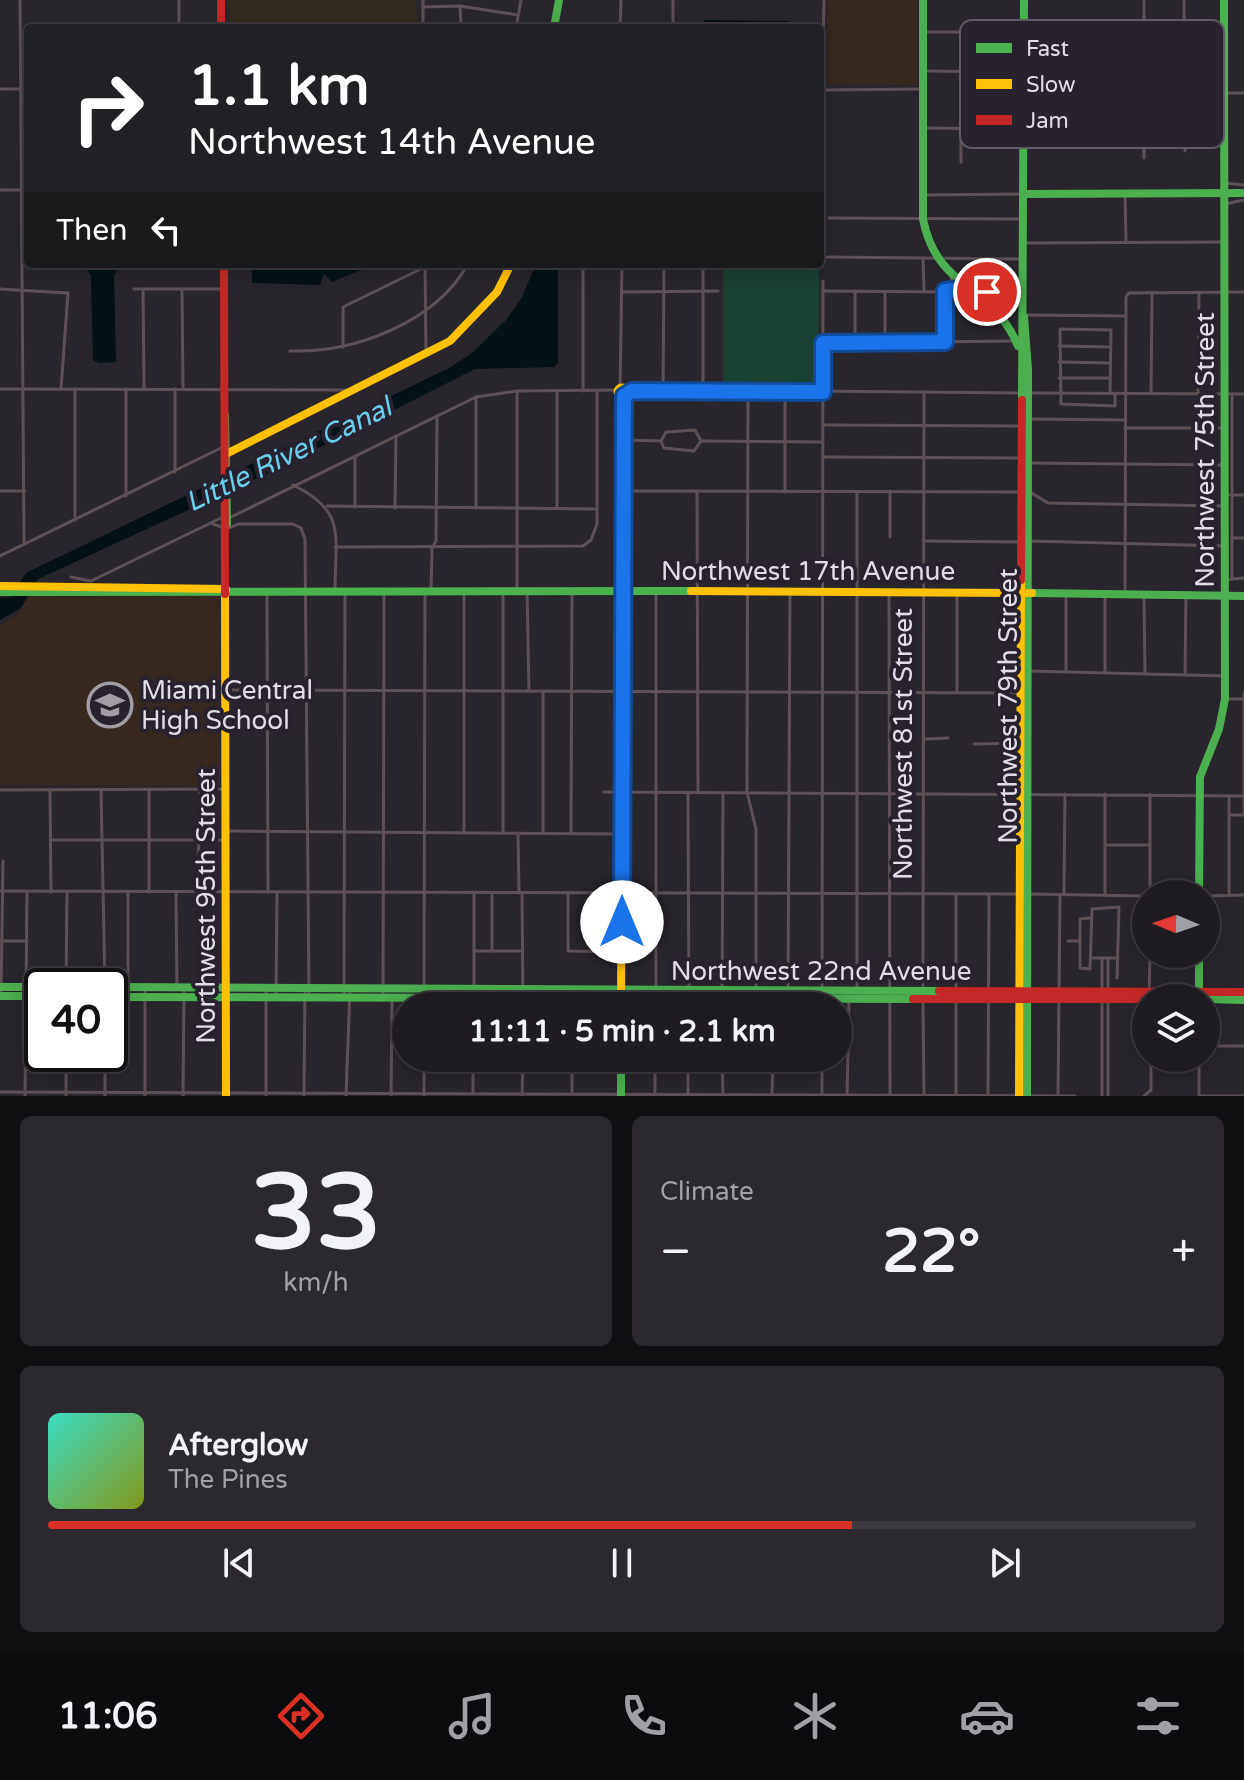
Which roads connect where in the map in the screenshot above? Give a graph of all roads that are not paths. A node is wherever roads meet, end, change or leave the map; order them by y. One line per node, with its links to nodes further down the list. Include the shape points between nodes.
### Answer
1 (20, 0): 29 (street)
2 (179, 0): 15 (street)
3 (221, 0): 16 (main road)
4 (423, 0): 13 (street)
5 (521, 0): 14 (street)
6 (559, 0): 20 (main road)
7 (621, 0): 21 (street)
8 (673, 0): 22 (street)
9 (824, 0): 23 (street)
10 (923, 0): 24 (main road)
11 (1224, 0): 32 (main road, Northwest 75th Street)
12 (460, 6): 13 (street); 14 (street); 18 (street)
13 (423, 7): 17 (street)
14 (518, 15): 19 (street)
15 (179, 24)
16 (221, 24)
17 (423, 24)
18 (461, 24)
19 (517, 24)
20 (555, 24)
21 (620, 24)
22 (673, 24)
23 (824, 24)
24 (923, 32): 25 (street); 26 (main road)
25 (960, 32)
26 (923, 71): 27 (street); 30 (main road)
27 (960, 71)
28 (0, 89): 29 (street)
29 (21, 89): 46 (street)
30 (923, 89): 31 (street); 34 (main road)
31 (824, 90)
32 (1224, 93): 33 (street); 44 (main road, Northwest 75th Street)
33 (1244, 93)
34 (923, 128): 35 (street); 50 (main road)
35 (960, 129)
36 (961, 148): 42 (street)
37 (1024, 148): 49 (main road, Northwest 79th Street)
38 (1144, 148): 41 (street)
39 (1185, 148): 40 (street)
40 (1185, 151)
41 (1144, 158)
42 (961, 162)
43 (1244, 185): 44 (street)
44 (1225, 188): 47 (main road); 48 (main road); 52 (main road, Northwest 75th Street)
45 (0, 190): 46 (street)
46 (22, 190): 77 (street)
47 (1125, 192): 49 (main road); 56 (street)
48 (1244, 193)
49 (1024, 194): 50 (street); 55 (main road, Northwest 79th Street)
50 (923, 195): 54 (main road)
51 (1244, 200): 52 (street)
52 (1225, 204): 57 (main road, Northwest 75th Street)
53 (829, 218): 54 (street)
54 (923, 219): 55 (street); 59 (main road)
55 (1024, 219): 58 (main road, Northwest 79th Street)
56 (1126, 242): 57 (street); 58 (street)
57 (1225, 242): 92 (main road, Northwest 75th Street)
58 (1024, 243): 62 (main road, Northwest 79th Street)
59 (929, 248): 61 (street); 63 (main road)
60 (827, 257): 61 (street)
61 (923, 258): 63 (street); 86 (street)
62 (1024, 259): 63 (street); 87 (main road, Northwest 79th Street)
63 (936, 260): 73 (main road)
64 (224, 268): 80 (main road, Northwest 95th Street)
65 (419, 268): 107 (street, via 343,307)
66 (425, 268): 97 (street)
67 (465, 268): 97 (street, via 453,287)
68 (509, 268): 109 (main road, via 480,314)
69 (583, 268): 128 (street)
70 (622, 268): 88 (street)
71 (664, 268): 89 (street)
72 (703, 268): 90 (street)
73 (951, 277): 75 (main road); 91 (street, via 954,286)
74 (823, 281): 83 (street)
75 (966, 288): 91 (street); 96 (main road)
76 (0, 289): 77 (street)
77 (23, 289): 116 (street); 117 (street, via 68,293)
78 (134, 289): 79 (street)
79 (143, 289): 81 (street); 120 (street)
80 (224, 289): 81 (street); 123 (main road, Northwest 95th Street)
81 (182, 290): 122 (street)
82 (718, 291): 90 (street)
83 (823, 291): 84 (street); 102 (street)
84 (855, 291): 85 (street); 103 (street)
85 (885, 291): 86 (street); 104 (street)
86 (924, 291): 91 (street)
87 (1024, 291): 96 (street, via 989,291); 98 (main road, Northwest 79th Street)
88 (622, 292): 89 (street); 132 (street)
89 (664, 292): 90 (street); 130 (street)
90 (703, 292): 131 (street)
91 (947, 292): 101 (street)
92 (1225, 292): 93 (street); 95 (street); 143 (main road, Northwest 75th Street)
93 (1244, 292)
94 (1152, 293): 95 (street); 99 (street, via 1127,294); 141 (street)
95 (1199, 293): 142 (street)
96 (982, 297): 100 (main road, via 1003,315)
97 (425, 310): 107 (street); 109 (street)
98 (1024, 316): 99 (street); 110 (main road, Northwest 79th Street); 137 (main road, Northwest 79th Street)
99 (1125, 316): 140 (street)
100 (1017, 340): 101 (street); 110 (main road)
101 (945, 342): 104 (street)
102 (823, 343): 103 (street); 135 (street)
103 (855, 343): 104 (street)
104 (885, 343)
105 (1059, 346): 106 (street); 106 (street, via 1060,329 1111,330); 111 (street)
106 (1111, 347): 112 (street)
107 (343, 348): 108 (street)
108 (290, 351)
109 (426, 354): 125 (main road)
110 (1020, 354): 137 (main road, Northwest 79th Street)
111 (1059, 362): 112 (street); 113 (street)
112 (1110, 363): 114 (street)
113 (1059, 378): 114 (street); 138 (street)
114 (1110, 378): 139 (street)
115 (0, 389): 116 (street)
116 (25, 389): 117 (street); 172 (street)
117 (61, 389): 118 (street)
118 (75, 389): 119 (street); 198 (street)
119 (126, 389): 120 (street); 185 (street)
120 (144, 389): 121 (street)
121 (175, 389): 122 (street); 169 (street)
122 (183, 389): 123 (street)
123 (225, 389): 124 (street); 161 (main road, Northwest 95th Street)
124 (327, 390): 125 (street); 146 (street)
125 (353, 390): 146 (main road)
126 (517, 391): 127 (street); 145 (street); 194 (street)
127 (557, 391): 128 (street); 195 (street)
128 (583, 391): 129 (street)
129 (597, 391): 132 (street); 196 (street)
130 (663, 391): 131 (street); 132 (street)
131 (703, 391): 133 (street)
132 (622, 392): 155 (main road)
133 (748, 392): 134 (street); 158 (street)
134 (785, 392): 135 (street); 159 (street)
135 (823, 392): 136 (street); 150 (street)
136 (924, 392): 137 (street); 151 (street, Northwest 81st Street)
137 (1024, 393): 138 (street); 149 (main road, Northwest 79th Street)
138 (1059, 393): 139 (street); 139 (street, via 1064,406 1115,406)
139 (1112, 393): 140 (street)
140 (1125, 393): 141 (street); 148 (street)
141 (1151, 394): 142 (street)
142 (1198, 394): 143 (street)
143 (1228, 394): 144 (street); 153 (main road, Northwest 75th Street); 183 (street)
144 (1244, 394)
145 (476, 397): 147 (street); 193 (street)
146 (329, 402): 161 (main road)
147 (437, 416): 154 (street); 192 (street)
148 (1125, 420): 149 (street); 152 (street)
149 (1024, 422): 151 (street); 166 (main road, Northwest 79th Street)
150 (823, 425): 151 (street); 160 (street)
151 (924, 426): 165 (street, Northwest 81st Street)
152 (1125, 428): 153 (street); 167 (street)
153 (1225, 428): 168 (main road, Northwest 75th Street)
154 (396, 436): 163 (street); 191 (street)
155 (622, 440): 156 (street); 173 (main road)
156 (661, 441): 157 (street, via 669,451 694,451); 157 (street, via 666,432 695,430)
157 (701, 441): 158 (street)
158 (748, 441): 159 (street); 178 (street)
159 (785, 441): 160 (street); 179 (street)
160 (823, 442): 164 (street)
161 (226, 450): 162 (street); 162 (street); 177 (main road, Northwest 95th Street)
162 (213, 454): 169 (street)
163 (355, 456): 170 (street); 190 (street)
164 (823, 457): 165 (street); 175 (street)
165 (923, 458): 166 (street); 181 (street, Northwest 81st Street)
166 (1024, 461): 167 (street); 182 (main road, Northwest 79th Street)
167 (1125, 465): 168 (street); 186 (street)
168 (1225, 465): 183 (main road, Northwest 75th Street)
169 (175, 472): 185 (street)
170 (293, 485): 187 (street); 197 (street)
171 (0, 491): 172 (street)
172 (25, 491): 208 (street)
173 (622, 491): 174 (street); 231 (main road)
174 (697, 491): 178 (street); 233 (street)
175 (823, 491): 179 (street); 180 (street); 236 (street)
176 (890, 491): 180 (street); 181 (street); 202 (street)
177 (226, 492): 189 (main road, Northwest 95th Street); 199 (main road, Northwest 95th Street)
178 (748, 492): 179 (street); 234 (street)
179 (785, 492)
180 (857, 492): 237 (street)
181 (923, 492): 182 (street); 205 (street, Northwest 81st Street)
182 (1024, 492): 186 (street, via 1048,503); 206 (main road, Northwest 79th Street)
183 (1228, 495): 184 (street); 188 (main road, Northwest 75th Street); 203 (street)
184 (1244, 495)
185 (126, 496): 198 (street)
186 (1125, 505): 188 (street); 207 (street)
187 (327, 506): 190 (street); 210 (street)
188 (1225, 506): 209 (main road, Northwest 75th Street)
189 (229, 507): 197 (street); 199 (main road, Northwest 95th Street)
190 (355, 507): 191 (street)
191 (395, 508): 192 (street)
192 (436, 508): 193 (street); 211 (street)
193 (476, 508): 194 (street)
194 (517, 508): 195 (street); 212 (street)
195 (557, 508): 196 (street)
196 (597, 509): 212 (street, via 591,540 575,549)
197 (239, 511): 199 (street)
198 (75, 520): 208 (street)
199 (227, 521): 200 (street); 200 (street); 201 (street); 201 (street); 221 (main road, Northwest 95th Street)
200 (213, 524): 214 (street, via 91,581)
201 (238, 524): 223 (street, via 288,523 301,528)
202 (890, 537)
203 (1232, 538): 204 (street); 216 (street)
204 (1244, 538)
205 (923, 541): 206 (street); 239 (street, Northwest 81st Street)
206 (1024, 542): 207 (street); 242 (main road, Northwest 79th Street)
207 (1126, 542): 209 (street); 245 (street)
208 (24, 544): 213 (street)
209 (1225, 546): 216 (main road, Northwest 75th Street)
210 (335, 547): 211 (street); 224 (street)
211 (432, 548): 212 (street); 226 (street)
212 (517, 549): 229 (street)
213 (0, 556)
214 (71, 577)
215 (1244, 578): 216 (street)
216 (1229, 579): 248 (main road, Northwest 75th Street)
217 (0, 586): 219 (main road, Northwest 17th Avenue)
218 (156, 588): 220 (main road, Northwest 17th Avenue); 220 (main road, Northwest 17th Avenue); 221 (main road, Northwest 17th Avenue)
219 (14, 589): 220 (main road, Northwest 17th Avenue); 240 (main road, Northwest 17th Avenue)
220 (110, 589)
221 (227, 589): 222 (main road, Northwest 17th Avenue); 257 (main road, Northwest 95th Street)
222 (267, 589): 223 (main road, Northwest 17th Avenue); 258 (street)
223 (307, 590): 224 (main road, Northwest 17th Avenue); 259 (street)
224 (340, 590): 225 (main road, Northwest 17th Avenue); 260 (street)
225 (384, 590): 226 (main road, Northwest 17th Avenue); 256 (street)
226 (428, 590): 227 (main road, Northwest 17th Avenue); 261 (street)
227 (464, 590): 228 (main road, Northwest 17th Avenue); 262 (street)
228 (503, 590): 229 (main road, Northwest 17th Avenue); 263 (street)
229 (522, 590): 230 (main road, Northwest 17th Avenue); 264 (street)
230 (572, 591): 231 (main road, Northwest 17th Avenue); 265 (street)
231 (622, 591): 232 (main road, Northwest 17th Avenue); 266 (main road)
232 (656, 591): 233 (main road, Northwest 17th Avenue); 267 (street)
233 (697, 591): 234 (main road, Northwest 17th Avenue); 269 (street)
234 (748, 591): 235 (main road, Northwest 17th Avenue); 270 (street)
235 (790, 591): 236 (main road, Northwest 17th Avenue); 271 (street)
236 (823, 591): 237 (main road, Northwest 17th Avenue); 272 (street)
237 (857, 591): 238 (main road, Northwest 17th Avenue); 273 (street)
238 (889, 591): 239 (main road, Northwest 17th Avenue); 274 (street)
239 (923, 591): 241 (main road, Northwest 17th Avenue); 276 (street, Northwest 81st Street)
240 (0, 592)
241 (957, 592): 242 (main road, Northwest 17th Avenue); 275 (street)
242 (1024, 592): 243 (main road, Northwest 17th Avenue); 250 (main road, Northwest 79th Street)
243 (1066, 593): 244 (main road, Northwest 17th Avenue); 251 (street)
244 (1105, 593): 245 (main road, Northwest 17th Avenue); 252 (street)
245 (1125, 594): 246 (main road, Northwest 17th Avenue)
246 (1144, 594): 247 (main road, Northwest 17th Avenue); 253 (street)
247 (1186, 595): 248 (main road, Northwest 17th Avenue); 254 (street)
248 (1225, 596): 249 (main road, Northwest 17th Avenue); 255 (main road, Northwest 75th Street)
249 (1244, 596)
250 (1024, 671): 251 (street); 277 (main road, Northwest 79th Street)
251 (1066, 672): 252 (street)
252 (1105, 672): 253 (street)
253 (1145, 673): 254 (street)
254 (1185, 675): 255 (street)
255 (1226, 676): 279 (main road, Northwest 75th Street)
256 (385, 689): 260 (street); 261 (street); 314 (street)
257 (227, 690): 258 (street); 286 (main road, Northwest 95th Street)
258 (267, 690): 259 (street); 311 (street)
259 (307, 690): 260 (street); 312 (street)
260 (345, 691): 313 (street)
261 (425, 691): 262 (street); 315 (street)
262 (465, 691): 263 (street); 316 (street)
263 (504, 691): 264 (street); 317 (street)
264 (529, 691): 268 (street)
265 (572, 691): 266 (street); 268 (street); 320 (street)
266 (622, 691): 267 (street); 291 (main road)
267 (655, 691): 269 (street); 294 (street)
268 (543, 692): 319 (street)
269 (697, 692): 270 (street); 295 (street)
270 (749, 692): 271 (street); 293 (street)
271 (789, 692): 272 (street); 297 (street)
272 (824, 692): 273 (street); 298 (street)
273 (857, 692): 274 (street); 299 (street)
274 (890, 692): 276 (street); 300 (street)
275 (957, 692): 276 (street); 277 (street)
276 (923, 693): 281 (street, Northwest 81st Street)
277 (1024, 693): 282 (main road, Northwest 79th Street)
278 (1244, 696): 279 (street); 308 (street)
279 (1225, 699): 306 (main road, Northwest 75th Street)
280 (948, 738): 281 (street)
281 (923, 739): 301 (street, Northwest 81st Street)
282 (1024, 743): 283 (street); 302 (main road, Northwest 79th Street)
283 (974, 744)
284 (149, 789): 285 (street); 289 (street); 326 (street)
285 (200, 789): 286 (street); 325 (street)
286 (227, 789): 322 (main road, Northwest 95th Street)
287 (0, 790): 288 (street)
288 (50, 790): 289 (street); 323 (street)
289 (101, 790): 324 (street)
290 (604, 792): 291 (street)
291 (622, 792): 294 (street); 321 (main road)
292 (688, 792): 294 (street); 295 (street); 355 (street)
293 (747, 792): 296 (street); 297 (street); 357 (street, via 756,829)
294 (655, 793): 353 (street)
295 (698, 793): 296 (street)
296 (723, 793): 356 (street)
297 (789, 793): 298 (street); 358 (street)
298 (823, 793): 299 (street); 359 (street)
299 (857, 793): 300 (street); 354 (street)
300 (889, 793): 301 (street); 360 (street)
301 (923, 793): 302 (street); 363 (street, Northwest 81st Street)
302 (1024, 793): 303 (street); 362 (main road, Northwest 79th Street)
303 (1065, 794): 304 (street); 365 (street)
304 (1105, 794): 305 (street); 327 (street)
305 (1150, 794): 306 (street); 328 (street)
306 (1199, 795): 307 (street); 332 (main road, Northwest 75th Street)
307 (1229, 796): 308 (street); 309 (street)
308 (1244, 796): 310 (street)
309 (1229, 815): 310 (street); 369 (street)
310 (1244, 815)
311 (267, 831): 312 (street); 322 (street); 342 (street)
312 (306, 831): 313 (street); 346 (street)
313 (345, 832): 314 (street); 347 (street)
314 (385, 832): 315 (street); 344 (street)
315 (424, 832): 316 (street); 345 (street)
316 (464, 833): 317 (street)
317 (503, 833): 318 (street)
318 (518, 833): 319 (street); 350 (street)
319 (543, 833): 320 (street)
320 (571, 833): 321 (street)
321 (622, 834): 352 (main road)
322 (226, 836): 325 (street); 335 (main road, Northwest 95th Street)
323 (51, 840): 324 (street); 336 (street)
324 (101, 841): 326 (street); 338 (street)
325 (199, 841): 326 (street); 330 (street)
326 (149, 842): 340 (street)
327 (1105, 845): 328 (street); 366 (street)
328 (1150, 845): 331 (street)
329 (3, 861): 333 (street)
330 (198, 873)
331 (1149, 880)
332 (1199, 880)
333 (1, 891): 334 (street); 372 (street)
334 (27, 891): 336 (street); 373 (street)
335 (226, 891): 341 (street); 342 (street); 406 (main road, Northwest 95th Street)
336 (51, 892): 337 (street)
337 (67, 892): 338 (street); 385 (street)
338 (102, 892): 339 (street); 386 (street)
339 (128, 892): 340 (street); 387 (street)
340 (149, 892): 341 (street)
341 (176, 892): 390 (street)
342 (268, 892): 343 (street)
343 (277, 892): 346 (street); 407 (street)
344 (383, 892): 345 (street); 347 (street); 412 (street)
345 (425, 892): 348 (street); 395 (street)
346 (308, 893): 347 (street); 408 (street)
347 (345, 893): 410 (street)
348 (474, 893): 349 (street); 376 (street)
349 (492, 893): 350 (street); 377 (street)
350 (520, 893): 351 (street); 378 (street)
351 (568, 893): 352 (street); 379 (street, via 568,951)
352 (622, 893): 353 (street); 379 (main road)
353 (656, 893): 355 (street); 399 (street)
354 (857, 893): 359 (street); 360 (street); 417 (street)
355 (689, 894): 356 (street); 400 (street)
356 (722, 894): 357 (street); 401 (street)
357 (756, 894): 358 (street); 402 (street)
358 (789, 894): 359 (street); 391 (street)
359 (823, 894): 404 (street)
360 (890, 894): 363 (street); 418 (street)
361 (956, 894): 363 (street); 364 (street); 420 (street)
362 (1024, 894): 364 (street); 365 (street); 414 (main road, Northwest 79th Street)
363 (923, 895): 419 (street, Northwest 81st Street)
364 (989, 895): 421 (street)
365 (1062, 895): 366 (street); 415 (street)
366 (1105, 895): 367 (street)
367 (1132, 895)
368 (1220, 895): 369 (street)
369 (1229, 895): 370 (street)
370 (1244, 895)
371 (1089, 918): 375 (street, via 1080,919); 380 (street); 383 (street, via 1096,907 1119,907)
372 (1, 941): 373 (street); 392 (street)
373 (27, 941): 384 (street)
374 (1068, 941): 375 (street)
375 (1080, 941): 380 (street, via 1080,968 1090,969)
376 (474, 951): 377 (street); 396 (street)
377 (492, 951): 378 (street)
378 (522, 951): 397 (street)
379 (622, 952): 398 (main road)
380 (1090, 958): 381 (street)
381 (1102, 958): 382 (street); 416 (street)
382 (1108, 958): 383 (street); 416 (street)
383 (1118, 958): 388 (street)
384 (26, 968)
385 (66, 968)
386 (107, 968)
387 (128, 968)
388 (1117, 978)
389 (128, 987): 394 (main road, Northwest 22nd Avenue)
390 (182, 991): 394 (main road, Northwest 22nd Avenue); 406 (main road, Northwest 22nd Avenue); 448 (street)
391 (788, 991): 403 (main road, Northwest 22nd Avenue)
392 (1, 992): 393 (main road)
393 (24, 992)
394 (145, 992): 409 (main road, Northwest 22nd Avenue); 456 (street)
395 (424, 992)
396 (474, 992)
397 (523, 992)
398 (621, 992)
399 (656, 992)
400 (689, 992)
401 (722, 992)
402 (756, 992)
403 (792, 992)
404 (822, 992)
405 (1244, 992): 411 (main road, Northwest 22nd Avenue)
406 (225, 993): 407 (main road, Northwest 22nd Avenue); 449 (main road, Northwest 95th Street)
407 (271, 993): 408 (main road, Northwest 22nd Avenue); 450 (street)
408 (307, 993): 410 (main road, Northwest 22nd Avenue); 457 (street)
409 (128, 994)
410 (347, 994): 412 (main road, Northwest 22nd Avenue); 451 (street)
411 (1220, 994)
412 (386, 995): 413 (main road, Northwest 22nd Avenue); 458 (street)
413 (392, 995)
414 (1023, 995): 415 (main road, Northwest 22nd Avenue); 421 (main road, Northwest 22nd Avenue); 425 (main road, Northwest 79th Street); 428 (main road, Northwest 79th Street)
415 (1058, 995): 416 (main road, Northwest 22nd Avenue); 477 (street)
416 (1105, 995): 422 (main road, Northwest 22nd Avenue); 479 (street); 480 (street)
417 (853, 996): 418 (main road, Northwest 22nd Avenue); 470 (street)
418 (890, 996): 419 (main road, Northwest 22nd Avenue); 466 (street)
419 (923, 996): 420 (main road, Northwest 22nd Avenue); 472 (street, Northwest 81st Street)
420 (957, 996): 421 (main road, Northwest 22nd Avenue); 473 (street)
421 (989, 996): 474 (street)
422 (1132, 996)
423 (1220, 999): 424 (main road)
424 (1244, 1000)
425 (1019, 1043): 428 (main road); 475 (main road, Northwest 79th Street)
426 (1220, 1046): 427 (street)
427 (1244, 1046)
428 (1027, 1065): 476 (main road, Northwest 79th Street)
429 (25, 1072): 446 (street)
430 (66, 1072): 447 (street)
431 (105, 1072): 455 (street)
432 (424, 1072): 452 (street)
433 (473, 1072): 445 (street)
434 (523, 1072): 460 (street)
435 (572, 1072): 454 (street)
436 (621, 1072): 463 (main road)
437 (655, 1072): 467 (street)
438 (688, 1072): 468 (street)
439 (722, 1072): 464 (street)
440 (773, 1072): 469 (street)
441 (822, 1072): 465 (street)
442 (1149, 1072): 481 (street)
443 (1199, 1072): 482 (street)
444 (0, 1092): 446 (street)
445 (473, 1093): 453 (street); 459 (street)
446 (25, 1094): 447 (street)
447 (66, 1094): 455 (street)
448 (183, 1094): 449 (street); 456 (street)
449 (226, 1094): 450 (street)
450 (266, 1094): 457 (street)
451 (347, 1094): 457 (street); 458 (street)
452 (424, 1094): 453 (street); 458 (street)
453 (457, 1094)
454 (572, 1094): 461 (street); 462 (street)
455 (105, 1095): 456 (street)
456 (145, 1095)
457 (304, 1095)
458 (391, 1095)
459 (490, 1095): 460 (street)
460 (522, 1095): 461 (street)
461 (554, 1095)
462 (586, 1095): 463 (street)
463 (621, 1095): 467 (street)
464 (723, 1095): 468 (street); 469 (street)
465 (822, 1095): 469 (street); 470 (street)
466 (890, 1095): 470 (street); 471 (street)
467 (655, 1096): 468 (street)
468 (688, 1096)
469 (772, 1096)
470 (847, 1096)
471 (897, 1096): 472 (street)
472 (924, 1096): 473 (street)
473 (956, 1096): 474 (street)
474 (988, 1096): 475 (street)
475 (1019, 1096): 476 (street)
476 (1027, 1096): 477 (street)
477 (1058, 1096): 478 (street)
478 (1075, 1096)
479 (1102, 1096)
480 (1108, 1096)
481 (1146, 1096)
482 (1199, 1096): 483 (street)
483 (1244, 1096)

